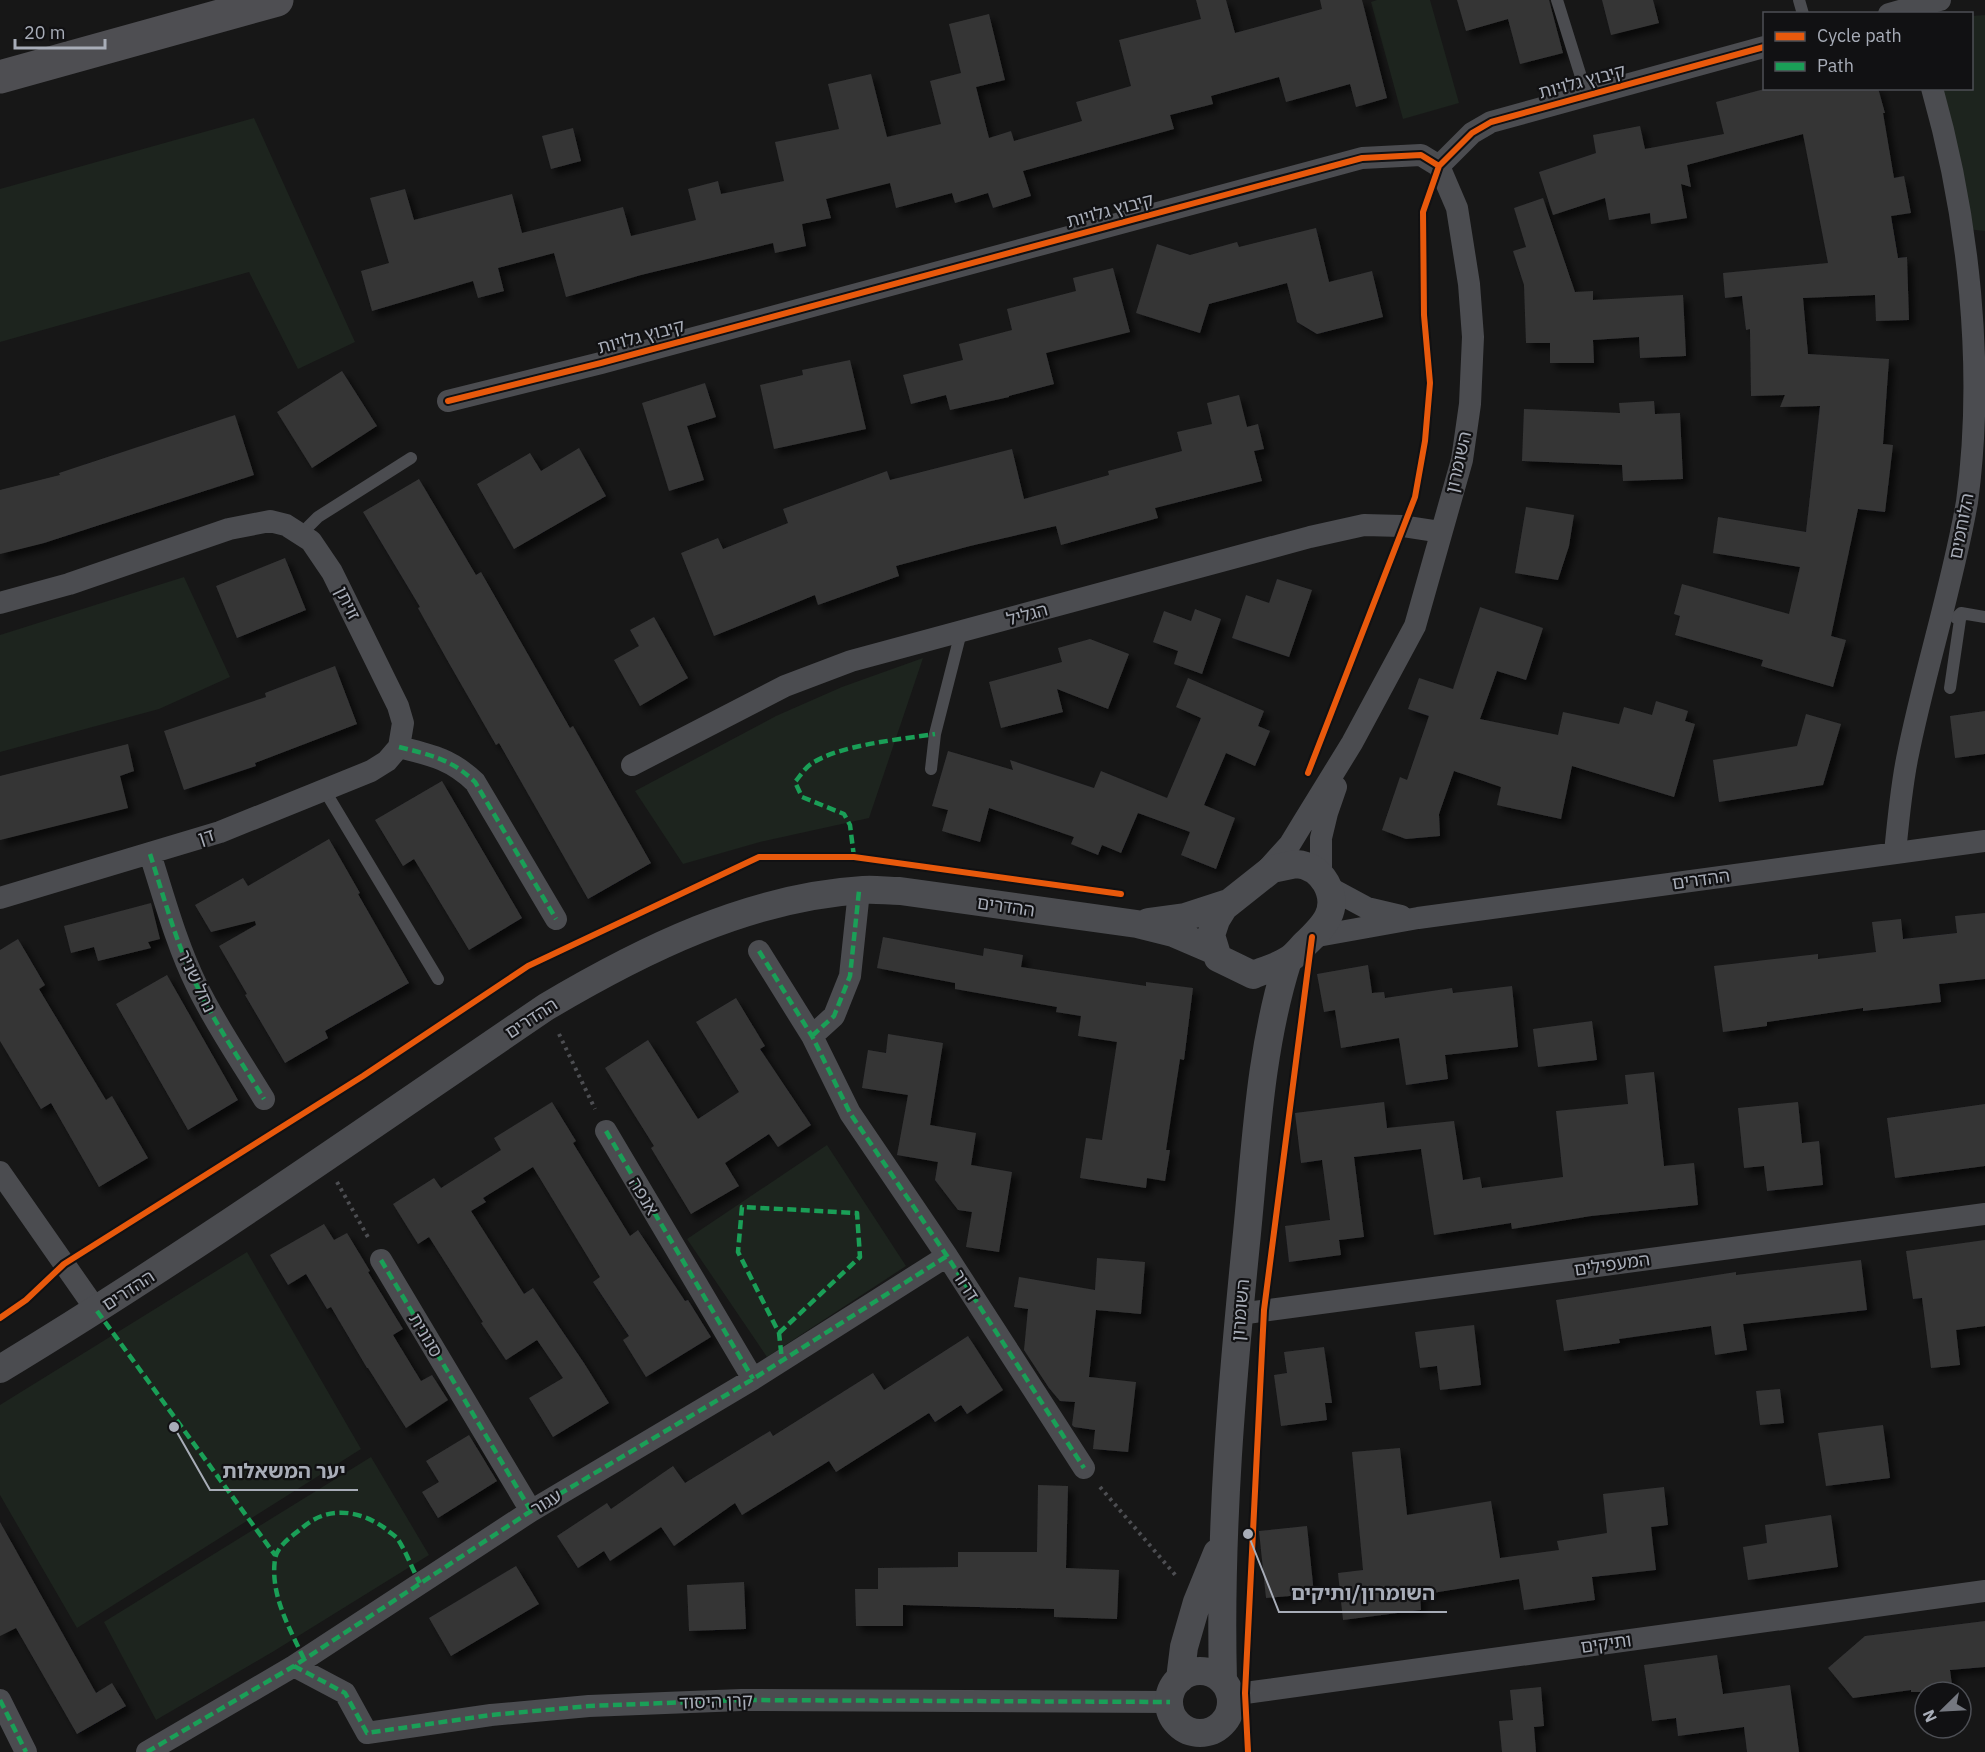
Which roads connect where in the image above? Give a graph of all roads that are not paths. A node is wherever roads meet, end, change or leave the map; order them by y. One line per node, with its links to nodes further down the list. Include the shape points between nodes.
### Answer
1 (277, 0): 6 (highway)
2 (1557, 0): 8 (lane)
3 (1940, 0): 4 (street)
4 (1902, 12)
5 (1763, 47): 8 (street, קיבוץ גלויות)
6 (0, 77)
7 (1933, 90): 11 (street, הלוחמים, via 1949,151 1968,260)
8 (1587, 96): 9 (street, קיבוץ גלויות, via 1491,122 1472,133)
9 (1439, 166): 10 (street, קיבוץ גלויות, via 1421,155 1362,158); 13 (street, השומרון, via 1457,208 1473,337 1462,460)
10 (448, 402)
11 (1979, 443): 19 (street, הלוחמים)
12 (411, 458): 14 (lane, via 318,516)
13 (1441, 532): 18 (street, הגליל, via 1364,525); 21 (street, השומרון, via 1415,626)
14 (301, 534): 15 (street, זויתן, via 270,521 240,527); 22 (street, זויתן, via 333,572 398,706 403,723)
15 (0, 603)
16 (1961, 613): 17 (lane); 19 (lane); 20 (lane)
17 (1985, 617)
18 (961, 632): 23 (street, הגליל, via 851,662 785,686); 24 (lane, via 935,734)
19 (1936, 637): 27 (street, הלוחמים, via 1907,757)
20 (1950, 688)
21 (1352, 743): 29 (street, השומרון, via 1290,844); 30 (street, השומרון, via 1321,838)
22 (399, 747): 25 (street, דן, via 371,771); 35 (street, via 451,763 475,782)
23 (632, 765)
24 (931, 769)
25 (325, 791): 28 (street, דן, via 220,832); 42 (lane)
26 (1985, 841): 27 (street, ההדרים)
27 (1895, 853): 34 (street, ההדרים)
28 (150, 854): 32 (street, דן); 45 (street, נחל שניר, via 196,983)
29 (1260, 878): 30 (street, via 1272,869 1296,864 1306,865); 33 (street)
30 (1324, 881): 34 (street, ההדרים, via 1347,899 1367,908); 37 (street, via 1329,918)
31 (859, 891): 36 (street, ההדרים, via 900,891); 43 (street, via 850,976 834,1016); 51 (street, ההדרים, via 819,895 737,916 618,966 546,1007)
32 (0, 898)
33 (1228, 903): 36 (street, ההדרים, via 1185,917); 39 (street, via 1211,935)
34 (1418, 918): 37 (street, ההדרים)
35 (556, 919)
36 (1137, 924): 39 (street, ההדרים, via 1173,933)
37 (1312, 937): 40 (street)
38 (759, 951): 43 (street, דרור)
39 (1215, 951): 41 (street, via 1218,958)
40 (1288, 960): 41 (street); 44 (street, השומרון, via 1277,996)
41 (1253, 975): 44 (street, השומרון)
42 (438, 979)
43 (812, 1035): 49 (street, דרור, via 850,1113)
44 (1262, 1081): 52 (street, השומרון)
45 (264, 1099)
46 (606, 1131): 54 (street, אנפה)
47 (0, 1172): 51 (street)
48 (1985, 1214): 52 (street, המעפילים)
49 (947, 1256): 54 (street, עגור); 55 (street, דרור)
50 (381, 1260): 56 (street, סנונית)
51 (97, 1311): 53 (street, ההדרים)
52 (1239, 1314): 57 (street, השומרון)
53 (0, 1369)
54 (753, 1378): 56 (street, עגור)
55 (1084, 1468)
56 (531, 1510): 59 (street, עגור)
57 (1223, 1540): 60 (street, השומרון, via 1197,1602); 62 (street, השומרון)
58 (1985, 1591): 62 (street, ותיקים, via 1245,1693)
59 (294, 1666): 60 (street, קרן היסוד, via 345,1693 367,1733 491,1714 567,1708); 64 (street, עגור)
60 (1175, 1690): 62 (street, via 1175,1719 1189,1730); 62 (street, via 1194,1672 1210,1673)
61 (0, 1700): 63 (street)
62 (1216, 1724)
63 (26, 1752)
64 (147, 1752)

